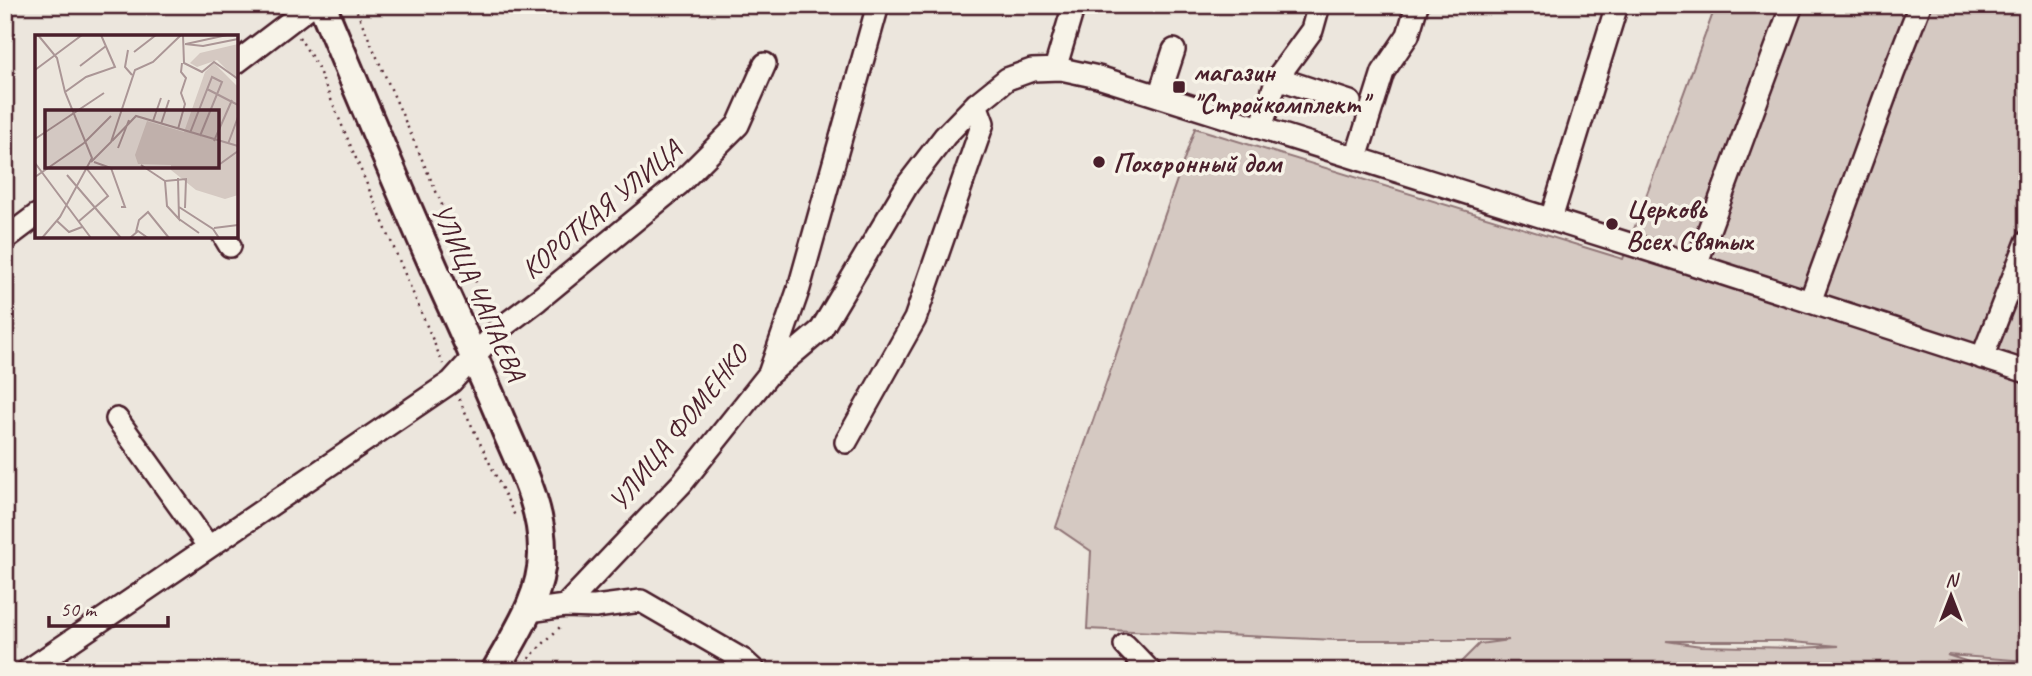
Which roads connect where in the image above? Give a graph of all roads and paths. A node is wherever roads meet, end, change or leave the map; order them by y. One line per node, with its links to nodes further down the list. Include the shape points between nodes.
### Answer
1 (312, 5): 11 (street)
2 (322, 5): 29 (main road, УЛИЦА ЧАПАЕВА)
3 (354, 5): 28 (path)
4 (878, 5): 32 (street, УЛИЦА ФОМЕНКО, via 799,288)
5 (1074, 5): 15 (street)
6 (1319, 5): 16 (street, via 1312,30)
7 (1417, 5): 21 (street, via 1408,35 1383,72)
8 (1617, 5): 23 (street)
9 (1792, 5): 26 (street)
10 (1920, 5): 27 (street)
11 (290, 22): 13 (street); 33 (path, via 316,64)
12 (1174, 50): 17 (street)
13 (238, 61)
14 (765, 64): 28 (street, КОРОТКАЯ УЛИЦА, via 738,125 678,185)
15 (1055, 69): 17 (street); 19 (street, via 1032,70 1007,79)
16 (1277, 78): 18 (street); 20 (street)
17 (1159, 96): 20 (street)
18 (1350, 102)
19 (976, 103): 32 (street, via 908,184 821,330); 37 (street, via 983,123 915,318)
20 (1261, 128): 21 (street)
21 (1356, 158): 23 (street)
22 (35, 216): 24 (street)
23 (1551, 219): 26 (street)
24 (5, 239)
25 (2027, 242): 30 (street)
26 (1696, 265): 27 (street)
27 (1810, 302): 30 (street)
28 (498, 330): 29 (street, КОРОТКАЯ УЛИЦА); 34 (path, via 516,377)
29 (474, 355): 33 (street, КОРОТКАЯ УЛИЦА); 34 (main road, УЛИЦА ЧАПАЕВА)
30 (1982, 358): 31 (street)
31 (2027, 372)
32 (769, 374): 40 (street, УЛИЦА ФОМЕНКО, via 682,482)
33 (450, 382): 35 (path); 39 (street, КОРОТКАЯ УЛИЦА)
34 (490, 393): 35 (path); 41 (main road, УЛИЦА ЧАПАЕВА, via 540,520 543,557)
35 (464, 409): 38 (path)
36 (117, 419): 39 (street)
37 (846, 442)
38 (516, 519)
39 (208, 546): 43 (street, КОРОТКАЯ УЛИЦА)
40 (565, 606): 41 (street); 45 (street, via 641,601)
41 (529, 611): 44 (main road)
42 (1125, 645): 46 (street)
43 (26, 671)
44 (495, 671)
45 (755, 671)
46 (1150, 671)

